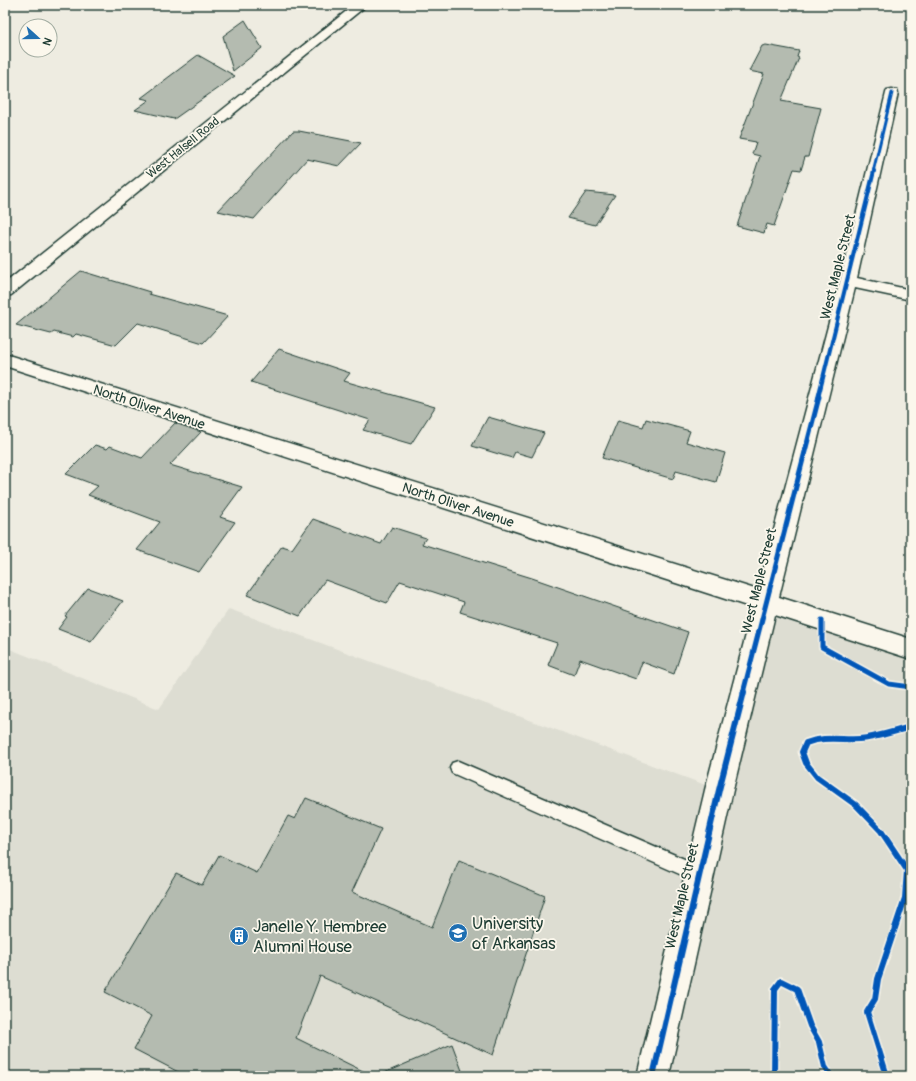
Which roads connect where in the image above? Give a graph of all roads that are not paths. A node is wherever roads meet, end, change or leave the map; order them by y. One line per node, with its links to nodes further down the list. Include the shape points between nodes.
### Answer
1 (361, 5): 4 (street, West Halsell Road)
2 (892, 93): 3 (street, West Maple Street)
3 (848, 281): 5 (street); 7 (street, West Maple Street)
4 (5, 290)
5 (911, 295)
6 (5, 360): 7 (street, North Oliver Avenue)
7 (765, 603): 8 (street, North Oliver Avenue); 10 (street, West Maple Street)
8 (911, 648)
9 (458, 768): 10 (lane)
10 (699, 874): 11 (street, West Maple Street)
11 (653, 1076)

